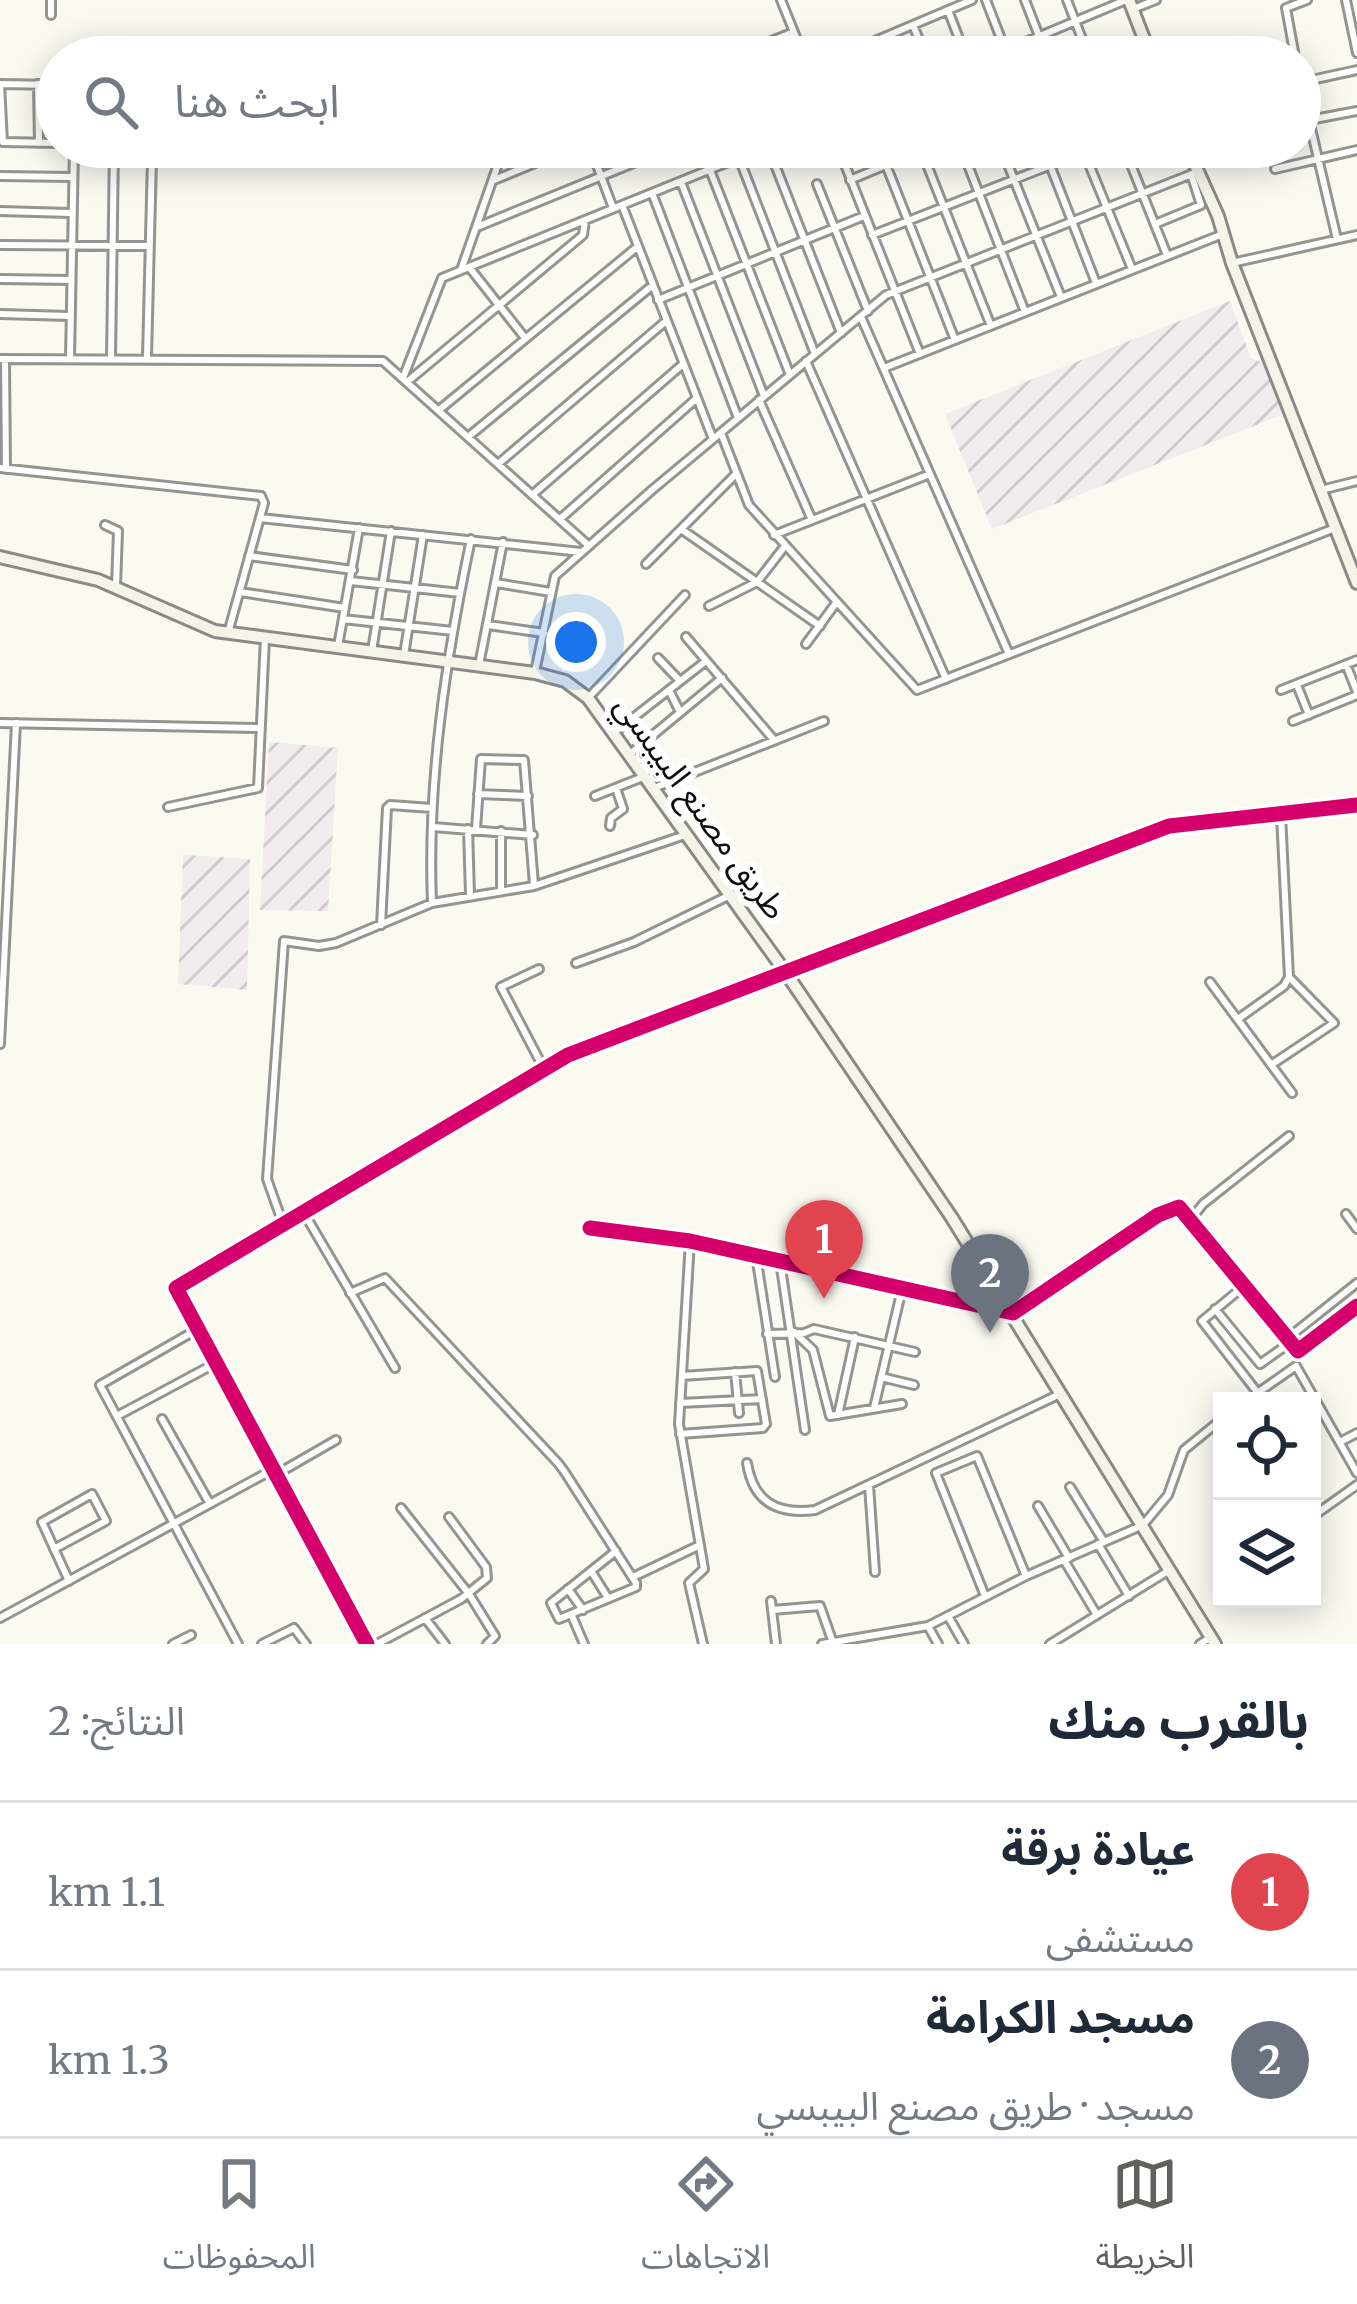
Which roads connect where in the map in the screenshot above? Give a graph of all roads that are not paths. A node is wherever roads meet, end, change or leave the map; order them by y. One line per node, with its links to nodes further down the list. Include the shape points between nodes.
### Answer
1 (51, 0): 12 (street)
2 (781, 0): 15 (street)
3 (972, 0): 11 (street)
4 (986, 0): 21 (street)
5 (1024, 0): 22 (street)
6 (1067, 0): 13 (street)
7 (1156, 0): 10 (street)
8 (1306, 0): 26 (street, via 1286,8)
9 (1346, 0): 27 (street)
10 (1129, 3): 13 (street); 25 (main road)
11 (948, 10): 14 (street); 20 (street)
12 (51, 15)
13 (1076, 21): 23 (street); 24 (street)
14 (913, 25): 18 (street); 19 (street)
15 (794, 32): 16 (street); 17 (street)
16 (784, 36)
17 (796, 36)
18 (887, 36)
19 (917, 36)
20 (958, 36)
21 (1000, 36)
22 (1039, 36)
23 (1041, 36)
24 (1081, 36)
25 (1141, 36)
26 (1291, 36)
27 (1357, 53)
28 (1357, 70): 29 (street)
29 (1321, 78)
30 (36, 85): 33 (street, via 0,84 2,140)
31 (1357, 110): 32 (street)
32 (1321, 118)
33 (36, 143)
34 (1357, 150): 35 (street)
35 (1321, 158)
36 (72, 168): 63 (street)
37 (114, 168): 92 (street)
38 (152, 168): 93 (street)
39 (497, 168): 64 (street)
40 (522, 168): 64 (street)
41 (598, 168): 61 (street)
42 (618, 168): 61 (street)
43 (743, 168): 96 (street)
44 (775, 168): 89 (street)
45 (846, 168): 65 (street)
46 (879, 168): 65 (street)
47 (887, 168): 79 (street)
48 (931, 168): 73 (street)
49 (969, 168): 71 (street)
50 (1009, 168): 66 (street)
51 (1043, 168): 66 (street)
52 (1051, 168): 80 (street)
53 (1091, 168): 74 (street)
54 (1133, 168): 70 (street)
55 (1193, 168): 60 (main road)
56 (1279, 168): 59 (street)
57 (1320, 168): 88 (street)
58 (711, 169): 67 (street); 100 (street)
59 (1275, 169)
60 (1194, 173): 70 (street); 81 (street, via 1201,205); 84 (main road)
61 (600, 175): 72 (street); 82 (street)
62 (0, 176): 63 (street)
63 (71, 177): 76 (street)
64 (494, 179): 82 (street)
65 (850, 180): 77 (street)
66 (1013, 180): 71 (street); 86 (street)
67 (681, 182): 69 (street); 103 (street)
68 (817, 184): 83 (street)
69 (652, 193): 72 (street); 109 (street)
70 (1143, 193): 74 (street); 81 (street)
71 (979, 194): 73 (street); 95 (street)
72 (617, 206): 78 (street); 94 (street)
73 (944, 207): 79 (street); 98 (street)
74 (1107, 207): 80 (street); 102 (street)
75 (0, 211): 76 (street)
76 (70, 213): 91 (street)
77 (864, 216): 83 (street); 85 (street)
78 (585, 220): 101 (street); 113 (street, via 585,234)
79 (908, 221): 85 (street); 104 (street)
80 (1072, 221): 86 (street); 107 (street)
81 (1155, 224): 97 (street)
82 (477, 227): 101 (street)
83 (835, 228): 89 (street); 116 (street)
84 (1223, 234): 97 (street); 99 (main road)
85 (872, 235): 110 (street)
86 (1036, 235): 95 (street); 111 (street)
87 (1357, 235): 88 (street)
88 (1336, 239): 99 (street)
89 (805, 240): 96 (street); 120 (street)
90 (0, 244): 91 (street)
91 (70, 246): 92 (street); 106 (street)
92 (112, 246): 93 (street); 127 (street)
93 (148, 246): 128 (street)
94 (637, 247): 108 (street); 121 (street)
95 (1001, 249): 98 (street); 114 (street)
96 (776, 252): 100 (street); 123 (street)
97 (1167, 255): 102 (street)
98 (966, 262): 104 (street); 119 (street)
99 (1232, 263): 147 (main road)
100 (746, 264): 103 (street); 132 (street)
101 (465, 268): 113 (street); 133 (street, via 436,285)
102 (1132, 269): 107 (street)
103 (717, 275): 109 (street); 135 (street)
104 (930, 277): 110 (street); 122 (street)
105 (0, 279): 106 (street)
106 (70, 280): 117 (street)
107 (1096, 283): 111 (street)
108 (652, 285): 112 (street); 140 (street)
109 (688, 287): 112 (street); 137 (street)
110 (895, 290): 116 (street); 124 (street)
111 (1061, 297): 114 (street)
112 (658, 300): 118 (street)
113 (501, 304): 121 (street); 133 (street)
114 (1025, 312): 119 (street)
115 (0, 314): 117 (street)
116 (865, 314): 120 (street); 131 (street)
117 (69, 316): 126 (street)
118 (667, 321): 130 (street); 142 (street)
119 (991, 326): 122 (street)
120 (842, 333): 123 (street)
121 (525, 338): 136 (street)
122 (955, 340): 124 (street)
123 (815, 354): 129 (street)
124 (920, 354): 131 (street)
125 (3, 360): 126 (street); 138 (street)
126 (70, 360): 127 (street)
127 (111, 360): 128 (street)
128 (147, 360): 133 (street, via 371,359)
129 (806, 362): 132 (street); 149 (street)
130 (683, 364): 134 (street); 148 (street)
131 (884, 368): 145 (street)
132 (790, 375): 135 (street)
133 (405, 380): 136 (street)
134 (697, 398): 141 (street); 151 (street)
135 (762, 398): 137 (street); 152 (street)
136 (439, 410): 140 (street)
137 (738, 418): 139 (street)
138 (3, 421): 143 (street)
139 (721, 433): 141 (street); 144 (street)
140 (468, 437): 142 (street)
141 (713, 439): 163 (street)
142 (498, 464): 148 (street)
143 (3, 468): 150 (street, via 256,495 264,503)
144 (736, 474): 156 (street); 159 (street)
145 (930, 474): 149 (street); 196 (street)
146 (1357, 481): 147 (street)
147 (1322, 490): 154 (main road)
148 (532, 495): 151 (street)
149 (867, 499): 152 (street); 205 (street)
150 (260, 518): 155 (street); 164 (street)
151 (559, 519): 163 (street)
152 (812, 520): 159 (street)
153 (105, 525): 173 (street, via 118,531)
154 (1335, 527): 171 (main road); 196 (street)
155 (359, 528): 157 (street); 167 (street)
156 (681, 529): 166 (street); 169 (street)
157 (391, 531): 158 (street); 172 (street)
158 (423, 535): 160 (street); 174 (street)
159 (774, 535): 162 (street)
160 (471, 539): 161 (street); 177 (street)
161 (503, 542): 163 (street); 170 (street)
162 (785, 546): 169 (street); 179 (street)
163 (584, 549): 176 (street, via 555,576)
164 (250, 556): 167 (street); 175 (street)
165 (0, 557): 173 (main road, طريق مصنع البيبسي)
166 (646, 563)
167 (353, 570): 168 (street)
168 (351, 581): 172 (street); 181 (street)
169 (757, 582): 180 (street); 186 (street)
170 (496, 583): 176 (street); 185 (street)
171 (1357, 583)
172 (383, 584): 174 (street); 183 (street)
173 (116, 587): 188 (main road, طريق مصنع البيبسي)
174 (414, 588): 177 (street); 184 (street)
175 (240, 592): 181 (street); 188 (street)
176 (551, 592): 189 (street)
177 (460, 593): 187 (street)
178 (685, 595): 211 (street)
179 (836, 603): 186 (street); 205 (street, via 914,689)
180 (709, 606)
181 (346, 608): 182 (street)
182 (344, 619): 183 (street); 193 (street)
183 (376, 622): 184 (street); 194 (street)
184 (408, 625): 187 (street); 195 (street)
185 (488, 625): 189 (street); 202 (street)
186 (820, 626): 192 (street)
187 (453, 631): 199 (street)
188 (228, 633): 190 (main road, طريق مصنع البيبسي)
189 (544, 633): 203 (street)
190 (265, 637): 193 (main road, طريق مصنع البيبسي); 218 (street)
191 (686, 637): 200 (street)
192 (806, 644)
193 (338, 646): 194 (main road, طريق مصنع البيبسي)
194 (372, 651): 195 (main road, طريق مصنع البيبسي)
195 (404, 655): 199 (main road, طريق مصنع البيبسي)
196 (1009, 655): 205 (street)
197 (658, 658): 206 (street)
198 (1357, 660): 201 (street)
199 (448, 661): 202 (main road, طريق مصنع البيبسي); 230 (street)
200 (706, 662): 204 (street); 206 (street)
201 (1346, 664): 207 (street); 210 (street)
202 (479, 665): 203 (main road, طريق مصنع البيبسي)
203 (535, 673): 211 (main road, طريق مصنع البيبسي)
204 (722, 678): 212 (street); 220 (street)
205 (946, 679)
206 (680, 680): 208 (street)
207 (1296, 684): 209 (street); 213 (street)
208 (669, 690): 212 (street); 219 (street)
209 (1281, 690)
210 (1357, 694): 213 (street)
211 (588, 698): 219 (main road, طريق مصنع البيبسي)
212 (680, 712): 221 (street)
213 (1309, 715): 214 (street)
214 (1293, 721)
215 (824, 722): 220 (street)
216 (0, 723): 217 (street)
217 (16, 723): 218 (street); 250 (street)
218 (260, 728): 229 (street, via 258,788)
219 (614, 732): 221 (main road, طريق مصنع البيبسي)
220 (774, 740): 224 (street)
221 (630, 754): 222 (main road, طريق مصنع البيبسي)
222 (646, 776): 223 (street); 224 (main road, طريق مصنع البيبسي)
223 (616, 788): 227 (street); 232 (street, via 623,809)
224 (654, 788): 236 (main road, طريق مصنع البيبسي)
225 (478, 794): 226 (street); 226 (street, via 481,759 505,757 526,762); 234 (street)
226 (529, 796): 237 (street)
227 (595, 796)
228 (1357, 805): 231 (main road)
229 (168, 807)
230 (434, 808): 233 (street); 243 (street, via 387,808)
231 (1281, 812): 246 (main road, via 1169,826); 247 (street)
232 (610, 826)
233 (433, 827): 234 (street); 242 (street)
234 (472, 830): 235 (street); 240 (street)
235 (501, 831): 237 (street); 239 (street)
236 (688, 833): 238 (street); 241 (main road, طريق مصنع البيبسي)
237 (533, 835): 238 (street)
238 (534, 886): 239 (street)
239 (502, 890): 240 (street)
240 (470, 895): 242 (street)
241 (730, 895): 244 (street); 246 (main road, طريق مصنع البيبسي)
242 (432, 903): 243 (street)
243 (381, 925): 258 (street, via 319,946 284,941 267,1179)
244 (576, 963)
245 (539, 969): 252 (street, via 501,990)
246 (786, 973): 252 (street); 270 (main road, طريق مصنع البيبسي)
247 (1289, 977): 249 (street); 251 (street, via 1334,1023)
248 (1210, 982): 249 (street)
249 (1238, 1019): 251 (street)
250 (0, 1044)
251 (1271, 1065): 253 (street)
252 (544, 1069): 255 (street)
253 (1292, 1093)
254 (1289, 1136): 257 (street)
255 (304, 1213): 258 (street); 267 (street)
256 (1346, 1214): 260 (street)
257 (1191, 1219): 265 (street); 270 (street, via 1179,1207 1158,1215)
258 (284, 1225): 271 (street, via 176,1288)
259 (590, 1228): 261 (street)
260 (1357, 1229)
261 (690, 1241): 262 (street); 283 (street)
262 (756, 1255): 263 (street); 273 (street)
263 (780, 1261): 266 (street); 272 (street)
264 (1357, 1283): 275 (street)
265 (1244, 1286): 269 (street); 275 (street)
266 (902, 1289): 270 (street); 276 (street)
267 (350, 1293): 281 (street); 323 (street, via 386,1278 559,1463)
268 (1357, 1306): 275 (street, via 1301,1351)
269 (1215, 1309): 278 (street); 280 (street, via 1202,1323)
270 (1013, 1313): 290 (main road, طريق مصنع البيبسي)
271 (198, 1329): 279 (street); 299 (street, via 100,1382)
272 (793, 1332): 273 (street); 274 (street); 298 (street, via 814,1350 827,1413); 302 (street)
273 (767, 1334): 284 (street)
274 (855, 1337): 276 (street); 298 (street)
275 (1290, 1340): 278 (street, via 1262,1364)
276 (888, 1345): 277 (street); 285 (street)
277 (915, 1352)
278 (1252, 1356): 280 (street)
279 (216, 1363): 299 (street); 308 (street)
280 (1238, 1367): 287 (street)
281 (394, 1368)
282 (735, 1372): 283 (street); 291 (street, via 757,1371); 292 (street)
283 (682, 1376): 293 (street)
284 (775, 1377)
285 (881, 1377): 286 (street); 296 (street)
286 (914, 1385)
287 (1257, 1392)
288 (1259, 1392): 289 (street, via 1294,1366)
289 (1313, 1392)
290 (1063, 1393): 310 (street); 319 (main road, طريق مصنع البيبسي)
291 (762, 1400): 292 (street); 303 (street, via 764,1428)
292 (738, 1401): 293 (street); 297 (street)
293 (680, 1403): 303 (street)
294 (902, 1404): 296 (street)
295 (1321, 1407): 306 (street)
296 (874, 1408): 298 (street)
297 (740, 1413)
298 (838, 1415)
299 (116, 1416): 318 (street)
300 (162, 1419): 313 (street)
301 (1213, 1426): 319 (street, via 1184,1450 1168,1495)
302 (805, 1430)
303 (680, 1433): 321 (street)
304 (1357, 1433): 306 (street)
305 (336, 1440): 308 (street)
306 (1340, 1442): 309 (street)
307 (747, 1463): 310 (street, via 761,1499 797,1511)
308 (275, 1472): 313 (street); 350 (street)
309 (1357, 1472)
310 (869, 1485): 327 (street)
311 (1357, 1485): 316 (street)
312 (1070, 1487): 320 (street)
313 (209, 1504): 318 (street)
314 (1038, 1506): 324 (street)
315 (401, 1508): 332 (street)
316 (1321, 1511)
317 (448, 1517): 332 (street, via 487,1571)
318 (173, 1523): 330 (street); 347 (street)
319 (1143, 1525): 320 (street); 325 (main road, طريق مصنع البيبسي)
320 (1101, 1543): 324 (street); 334 (street)
321 (700, 1545): 329 (street); 354 (street, via 704,1571 689,1583)
322 (54, 1549): 322 (street, via 42,1522 92,1494 106,1521); 330 (street)
323 (616, 1551): 326 (street); 329 (street)
324 (1067, 1559): 328 (street); 337 (street)
325 (1171, 1570): 334 (street); 344 (main road, طريق مصنع البيبسي)
326 (591, 1571): 331 (street); 335 (street)
327 (875, 1572)
328 (1026, 1576): 333 (street); 333 (street, via 979,1459 937,1473)
329 (633, 1577): 335 (street, via 636,1587)
330 (69, 1581): 340 (street)
331 (568, 1589): 336 (street); 338 (street, via 550,1605 561,1620)
332 (469, 1594): 341 (street); 352 (street, via 495,1636)
333 (985, 1596): 339 (street)
334 (1130, 1596): 337 (street)
335 (608, 1598): 336 (street)
336 (583, 1610): 338 (street)
337 (1097, 1615): 359 (street)
338 (572, 1616): 353 (street)
339 (948, 1616): 342 (street); 358 (street)
340 (0, 1618)
341 (425, 1618): 350 (street); 351 (street)
342 (928, 1626): 345 (street); 357 (street)
343 (190, 1635): 346 (street)
344 (1209, 1642)
345 (836, 1643): 355 (street, via 820,1606 771,1605); 356 (street)
346 (173, 1644)
347 (238, 1644)
348 (262, 1644): 349 (street, via 294,1628)
349 (306, 1644)
350 (372, 1644)
351 (445, 1644)
352 (487, 1644)
353 (584, 1644)
354 (703, 1644)
355 (776, 1644)
356 (822, 1644)
357 (938, 1644)
358 (964, 1644)
359 (1050, 1644)

